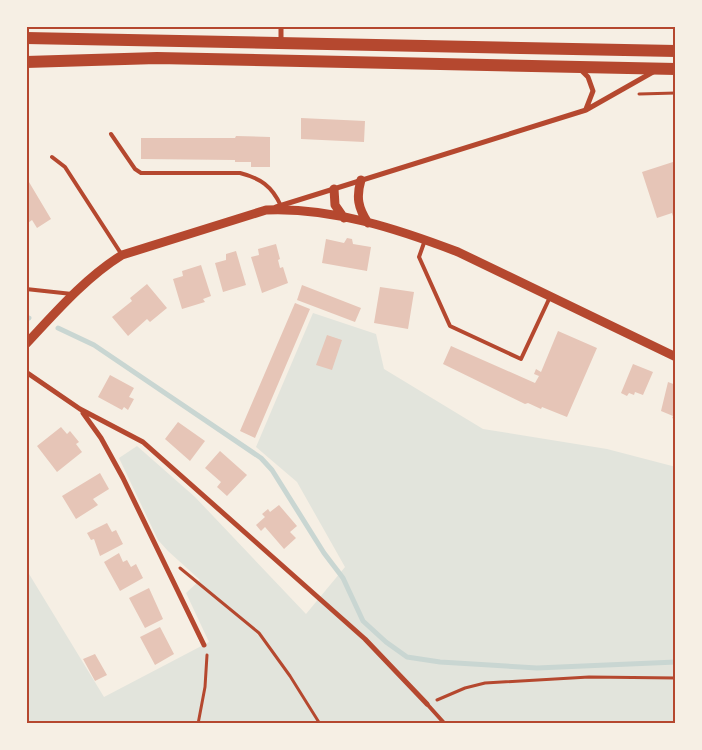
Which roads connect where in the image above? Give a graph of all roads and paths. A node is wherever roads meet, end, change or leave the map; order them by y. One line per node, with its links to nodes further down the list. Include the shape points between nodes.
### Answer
1 (281, 26): 3 (street)
2 (26, 38): 3 (main road)
3 (281, 42): 4 (main road)
4 (675, 51)
5 (26, 62): 6 (main road, via 157,58)
6 (578, 67): 8 (main road); 11 (street, via 588,77 594,91)
7 (676, 69): 8 (main road)
8 (658, 70): 11 (street)
9 (676, 92): 10 (path)
10 (639, 94)
11 (586, 110): 14 (street)
12 (111, 134): 16 (lane, via 141,173 240,173 270,187)
13 (52, 157): 21 (lane, via 65,166)
14 (361, 180): 15 (street); 19 (street, via 357,199)
15 (334, 189): 16 (street); 18 (street, via 335,205)
16 (281, 206): 17 (street)
17 (266, 210): 18 (street, via 284,209); 21 (street)
18 (344, 218): 19 (street)
19 (368, 223): 20 (street)
20 (425, 240): 24 (street, via 458,252); 24 (lane, via 419,257 450,326 520,359)
21 (122, 255): 23 (street, via 106,265)
22 (26, 288): 23 (lane)
23 (74, 295): 25 (street)
24 (550, 296): 26 (street)
25 (26, 344)
26 (676, 357)
27 (26, 372): 28 (street)
28 (80, 409): 29 (street, via 101,438); 32 (street, via 143,442 365,639)
29 (160, 552): 30 (street); 34 (path, via 259,633)
30 (204, 644): 33 (path, via 207,667)
31 (676, 678): 32 (path, via 589,677 486,683)
32 (427, 704): 35 (lane)
33 (198, 724)
34 (320, 724)
35 (445, 724)

